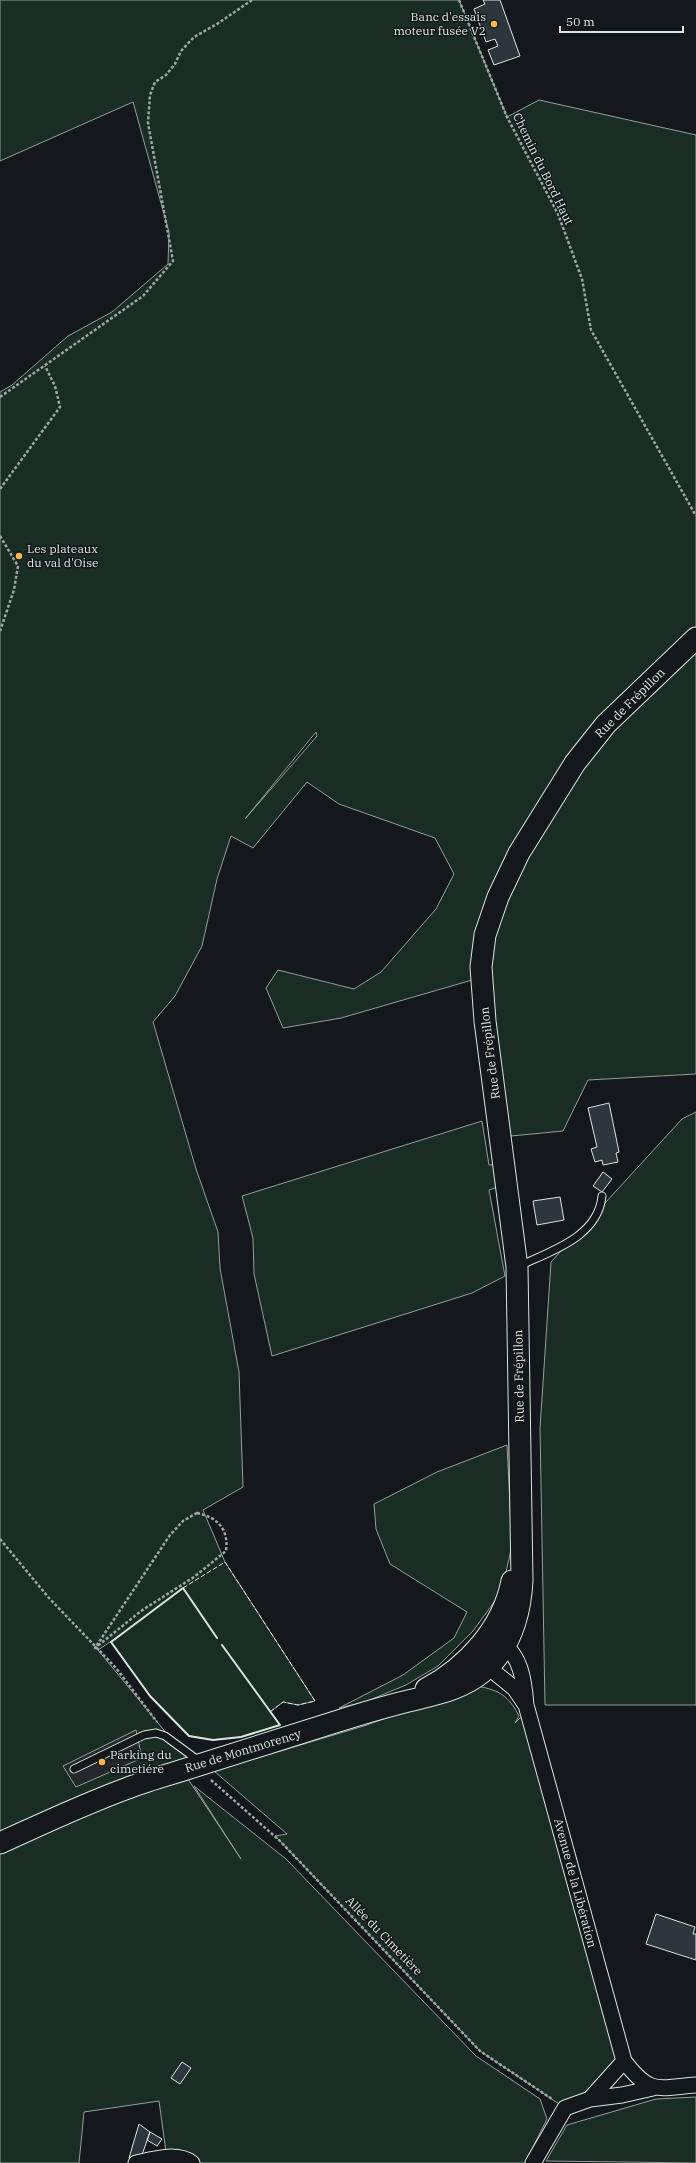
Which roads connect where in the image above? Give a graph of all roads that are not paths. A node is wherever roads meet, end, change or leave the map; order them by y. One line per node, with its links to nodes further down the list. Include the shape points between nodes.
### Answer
1 (696, 638): 3 (street, Rue de Frépillon, via 606,724 575,763 519,853 498,897 485,935 481,967 486,1021)
2 (602, 1196): 3 (lane, via 601,1208 585,1231 558,1248)
3 (517, 1267): 4 (street, Rue de Frépillon)
4 (520, 1540): 5 (street, Rue de Frépillon); 5 (street, Rue de Frépillon, via 521,1603 514,1627)
5 (495, 1648): 6 (street, Rue de Frépillon); 7 (street, Rue de Montmorency, via 463,1685 442,1694); 8 (street, Avenue de la Libération, via 515,1689); 8 (street, Avenue de la Libération, via 516,1656 524,1681)
6 (470, 1657): 7 (street, Rue de Montmorency, via 440,1681)
7 (401, 1703): 9 (street, Rue de Montmorency)
8 (526, 1705): 12 (street, Avenue de la Libération)
9 (202, 1764): 10 (lane, via 172,1740 156,1733 144,1735); 11 (street, Rue de Montmorency, via 129,1787)
10 (74, 1769)
11 (0, 1843)
12 (624, 2061): 14 (street, Avenue de la Libération, via 638,2079); 15 (street)
13 (696, 2085): 14 (street)
14 (654, 2088): 15 (street, via 622,2096)
15 (590, 2099): 18 (street, via 565,2108)
16 (136, 2163): 17 (street, via 163,2157 186,2159)
17 (192, 2163)
18 (533, 2163)

